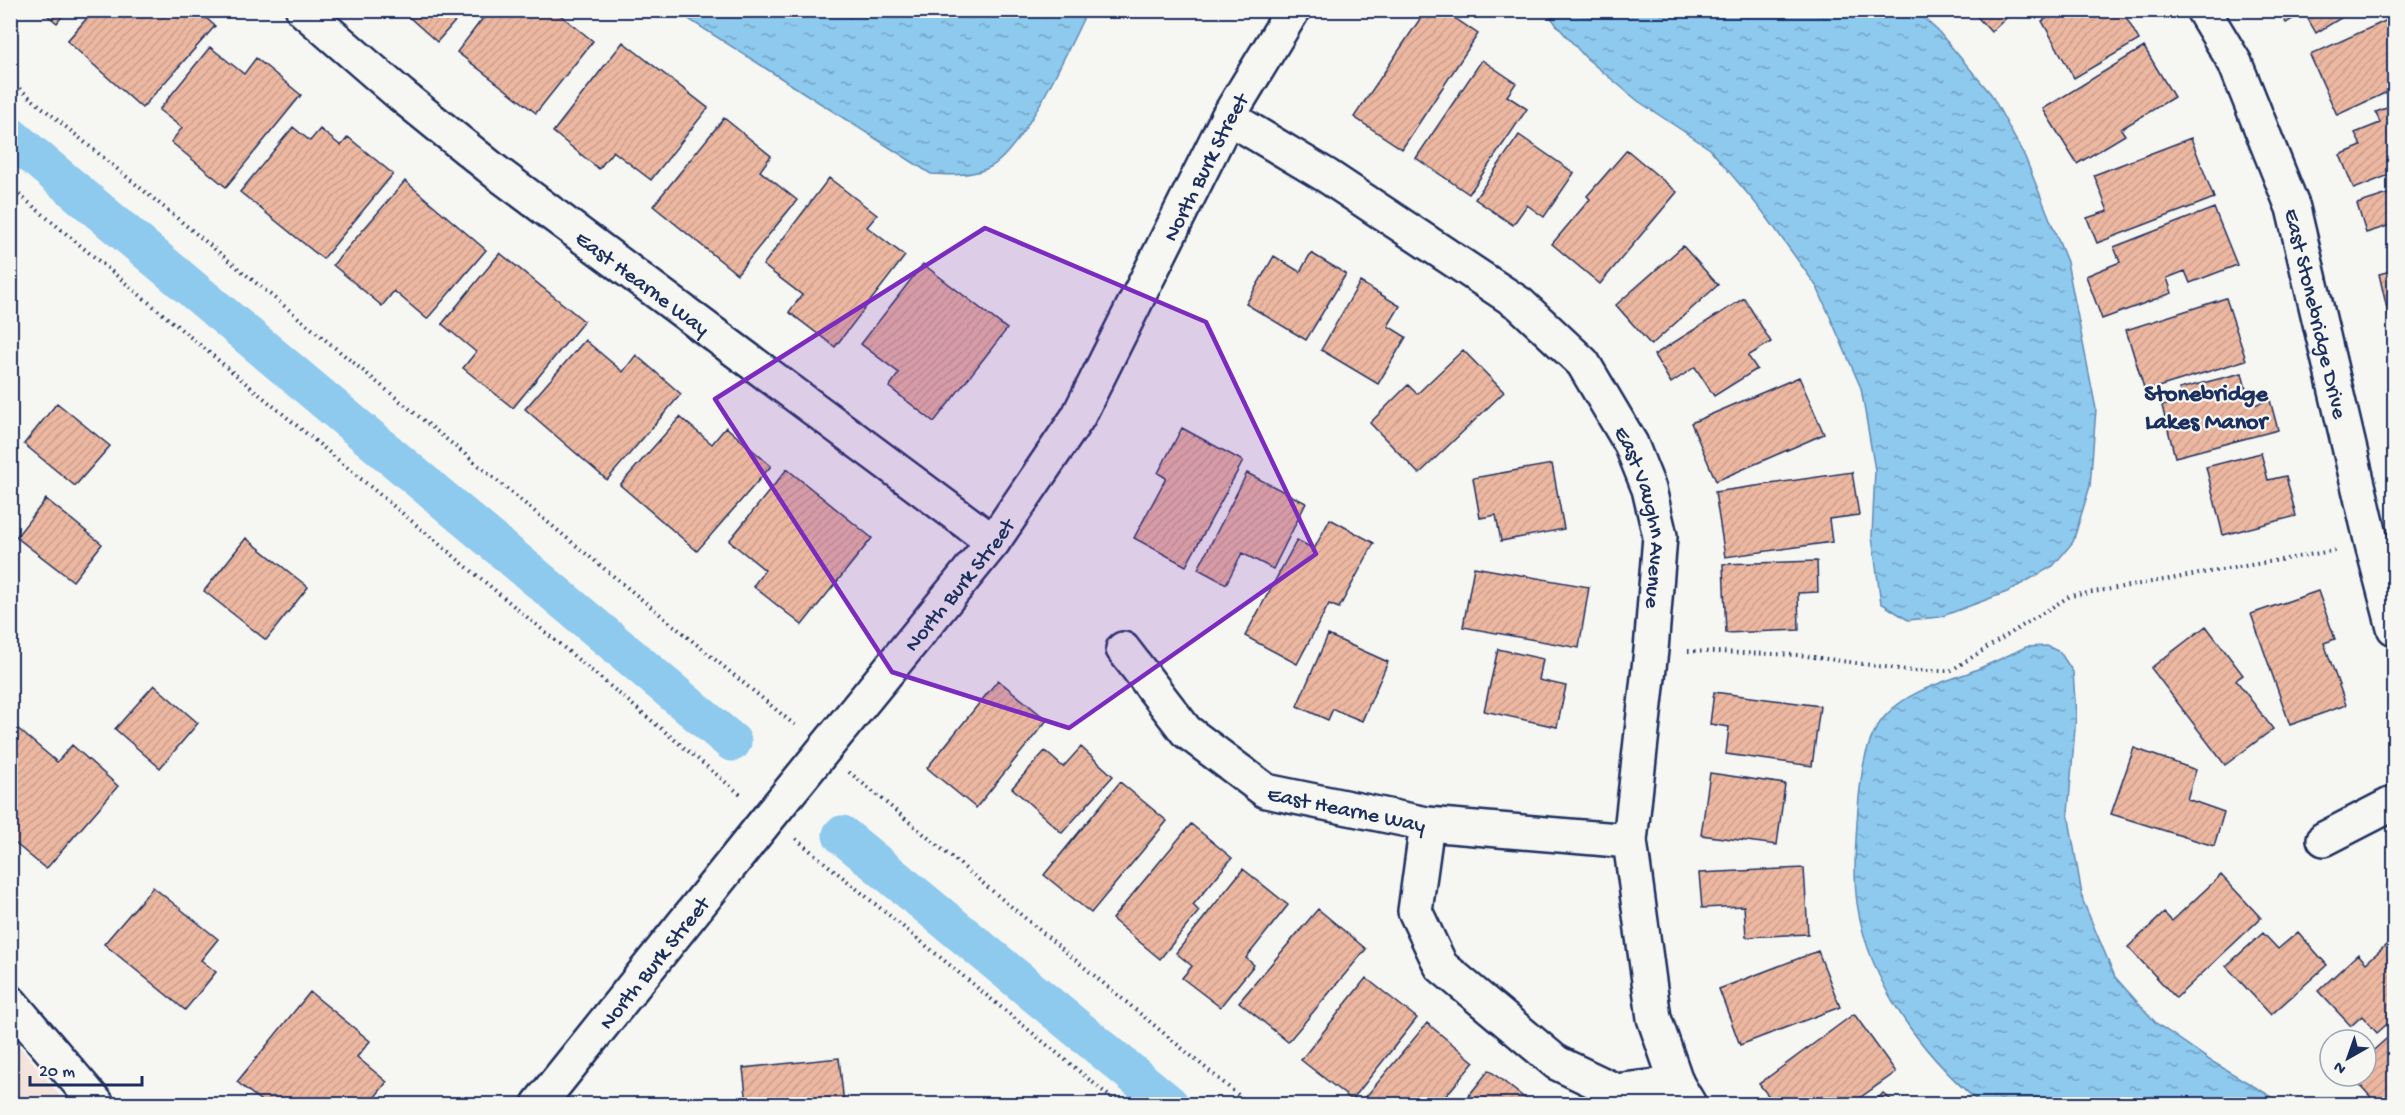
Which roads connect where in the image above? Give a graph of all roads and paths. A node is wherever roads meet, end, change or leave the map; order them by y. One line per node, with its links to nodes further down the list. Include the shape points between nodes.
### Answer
1 (303, 10): 7 (street, East Hearne Way, via 496,171)
2 (1293, 10): 5 (street, North Burk Street)
3 (2203, 10): 8 (street, East Stonebridge Drive, via 2235,63 2293,208)
4 (10, 81): 12 (path)
5 (1228, 117): 7 (street, North Burk Street, via 1078,417); 11 (street, East Vaughn Avenue, via 1327,176 1520,304 1583,363 1631,444 1649,489 1660,536)
6 (10, 187): 14 (path)
7 (993, 542): 12 (street, North Burk Street)
8 (2372, 544): 9 (street, East Stonebridge Drive); 11 (path, via 2070,596 1950,671 1913,671 1799,656)
9 (2394, 628)
10 (1124, 649): 15 (street, East Hearne Way, via 1186,731 1266,790)
11 (1651, 650): 17 (street, East Vaughn Avenue)
12 (818, 757): 14 (street, North Burk Street); 23 (path)
13 (2394, 803): 16 (street)
14 (773, 812): 21 (street, North Burk Street); 22 (path)
15 (1427, 824): 17 (street, East Hearne Way); 19 (street, via 1415,911 1441,966 1557,1063 1616,1091)
16 (2324, 839)
17 (1630, 841): 19 (street, East Vaughn Avenue, via 1654,1018)
18 (10, 1002): 20 (street)
19 (1683, 1094)
20 (97, 1104)
21 (539, 1104)
22 (1119, 1104)
23 (1249, 1104)

